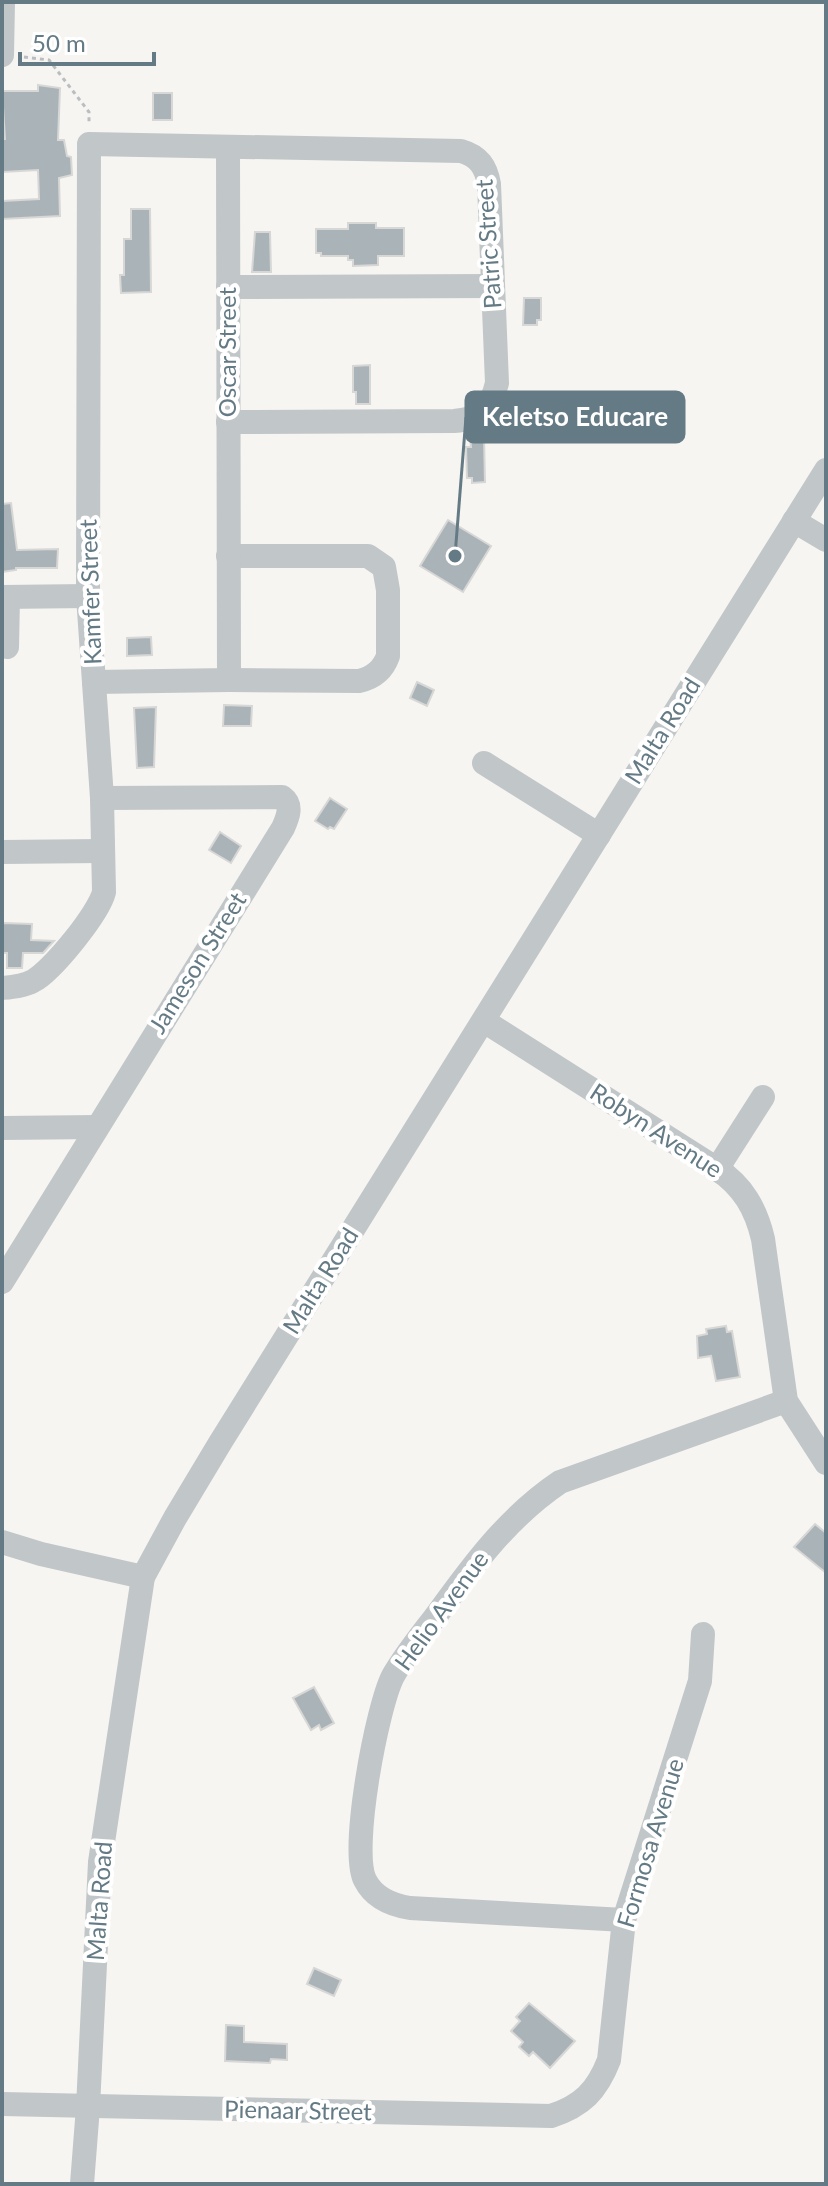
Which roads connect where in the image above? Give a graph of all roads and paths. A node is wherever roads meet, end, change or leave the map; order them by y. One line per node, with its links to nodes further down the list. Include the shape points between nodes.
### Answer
1 (3, 2): 2 (street)
2 (3, 55): 3 (path, via 49,60 89,112)
3 (89, 144): 4 (street, Patric Street); 12 (street, Kamfer Street)
4 (228, 148): 5 (street, Patric Street, via 467,153 484,166 489,184); 6 (street, Oscar Street)
5 (492, 286): 6 (street); 7 (street, Patric Street, via 497,383 491,403 478,417)
6 (228, 287): 7 (street, Oscar Street)
7 (228, 422): 11 (street, Oscar Street)
8 (826, 470): 9 (street, Malta Road)
9 (794, 521): 10 (street); 19 (street, Malta Road)
10 (826, 540)
11 (228, 556): 15 (street, Oscar Street); 15 (street, via 368,556 384,567 388,590 388,656 374,675 359,681)
12 (88, 596): 13 (street); 16 (street, Kamfer Street)
13 (5, 598): 14 (street)
14 (7, 647)
15 (229, 680): 16 (street)
16 (94, 682): 18 (street, Kamfer Street)
17 (484, 763): 19 (street)
18 (102, 798): 20 (street, Kamfer Street); 25 (street, Jameson Street, via 282,797 289,811)
19 (599, 835): 23 (street, Malta Road)
20 (102, 851): 21 (street); 22 (street, Kamfer Street, via 104,892 94,916 36,979)
21 (2, 852)
22 (2, 988)
23 (484, 1021): 27 (street, Robyn Avenue); 32 (street, Malta Road, via 220,1443)
24 (763, 1097): 27 (street)
25 (97, 1127): 26 (street); 28 (street, Jameson Street)
26 (2, 1128)
27 (717, 1169): 29 (street, Robyn Avenue, via 741,1189 759,1221)
28 (2, 1282)
29 (786, 1401): 30 (street, Robyn Avenue); 34 (street, Helio Avenue, via 560,1482 540,1496 506,1526 461,1582 387,1689 365,1798 361,1852 364,1878 380,1898 410,1908)
30 (826, 1463)
31 (2, 1542): 32 (street)
32 (143, 1577): 37 (street, Malta Road, via 100,1862)
33 (703, 1634): 34 (street, Formosa Avenue, via 700,1681)
34 (624, 1920): 35 (street, Formosa Avenue, via 609,2060)
35 (588, 2097): 37 (street, Pienaar Street, via 551,2116)
36 (2, 2104): 37 (street, Pienaar Street)
37 (88, 2107): 38 (street, Malta Road)
38 (82, 2184)

